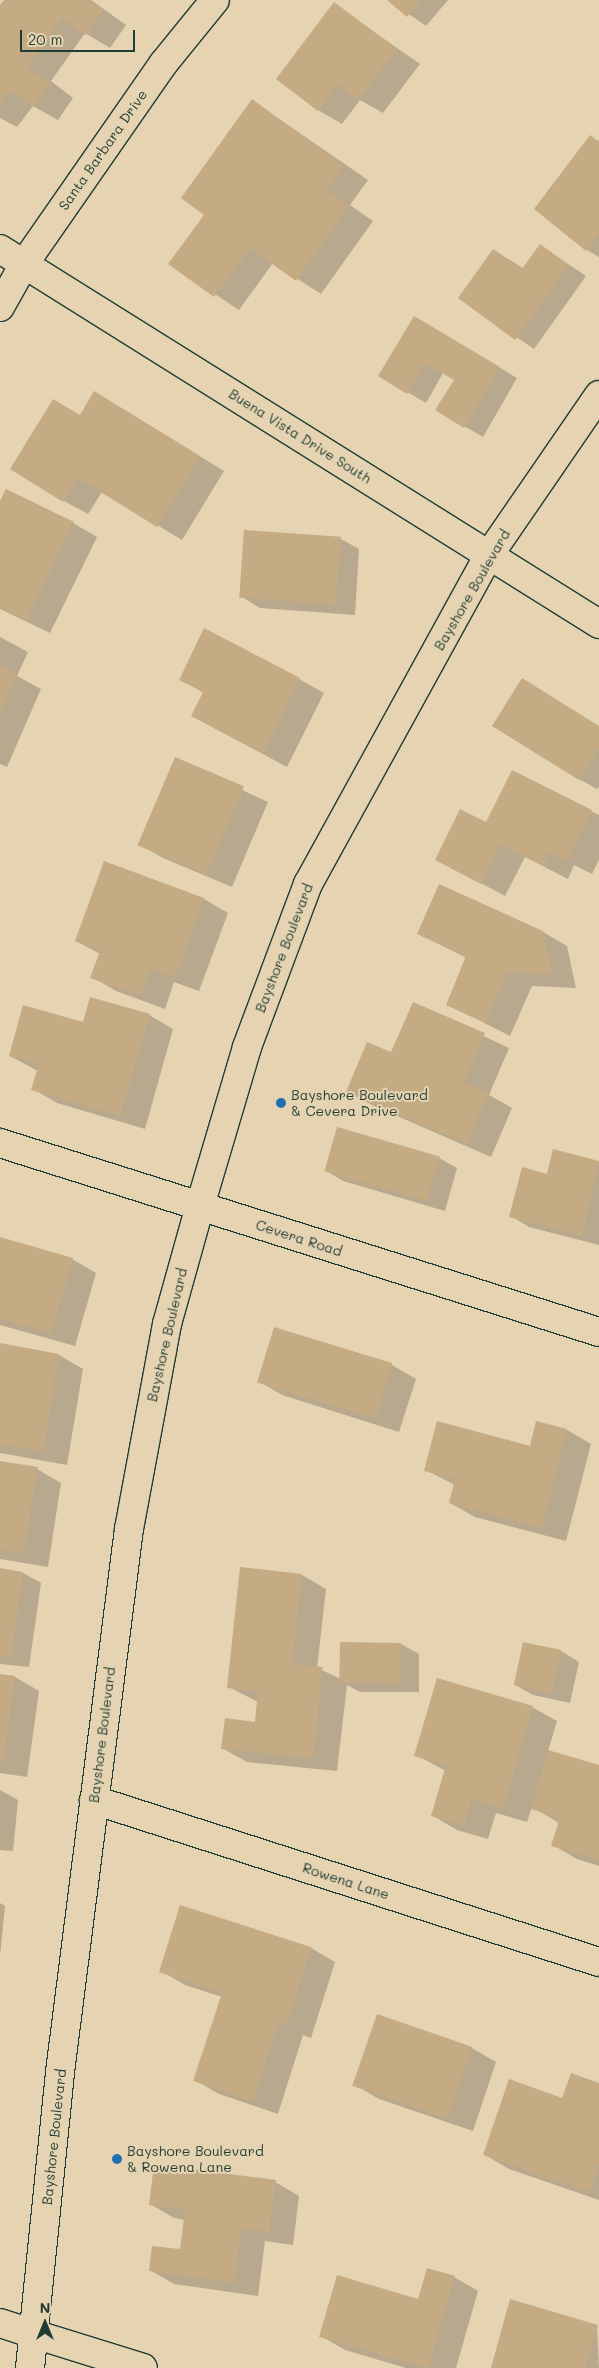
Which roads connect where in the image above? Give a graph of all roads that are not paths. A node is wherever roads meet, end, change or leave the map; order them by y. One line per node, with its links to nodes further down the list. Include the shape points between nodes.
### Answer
1 (215, 0): 3 (street, Santa Barbara Drive, via 163,64)
2 (0, 249): 3 (street, Buena Vista Drive South)
3 (24, 264): 4 (street, Santa Barbara Drive); 6 (street, Buena Vista Drive South)
4 (0, 307)
5 (599, 395): 6 (street, Bayshore Boulevard)
6 (489, 555): 7 (street, Buena Vista Drive South); 9 (street, Bayshore Boulevard, via 308,884 247,1046)
7 (599, 624)
8 (0, 1143): 9 (street, Cevera Road)
9 (200, 1206): 10 (street, Cevera Road); 11 (street, Bayshore Boulevard, via 167,1324 145,1432)
10 (599, 1332)
11 (94, 1800): 12 (street, Rowena Lane); 14 (street, Bayshore Boulevard, via 60,2072)
12 (599, 1962)
13 (0, 2323): 14 (street)
14 (34, 2334): 15 (street, Bayshore Boulevard); 16 (street)
15 (30, 2368)
16 (143, 2368)

